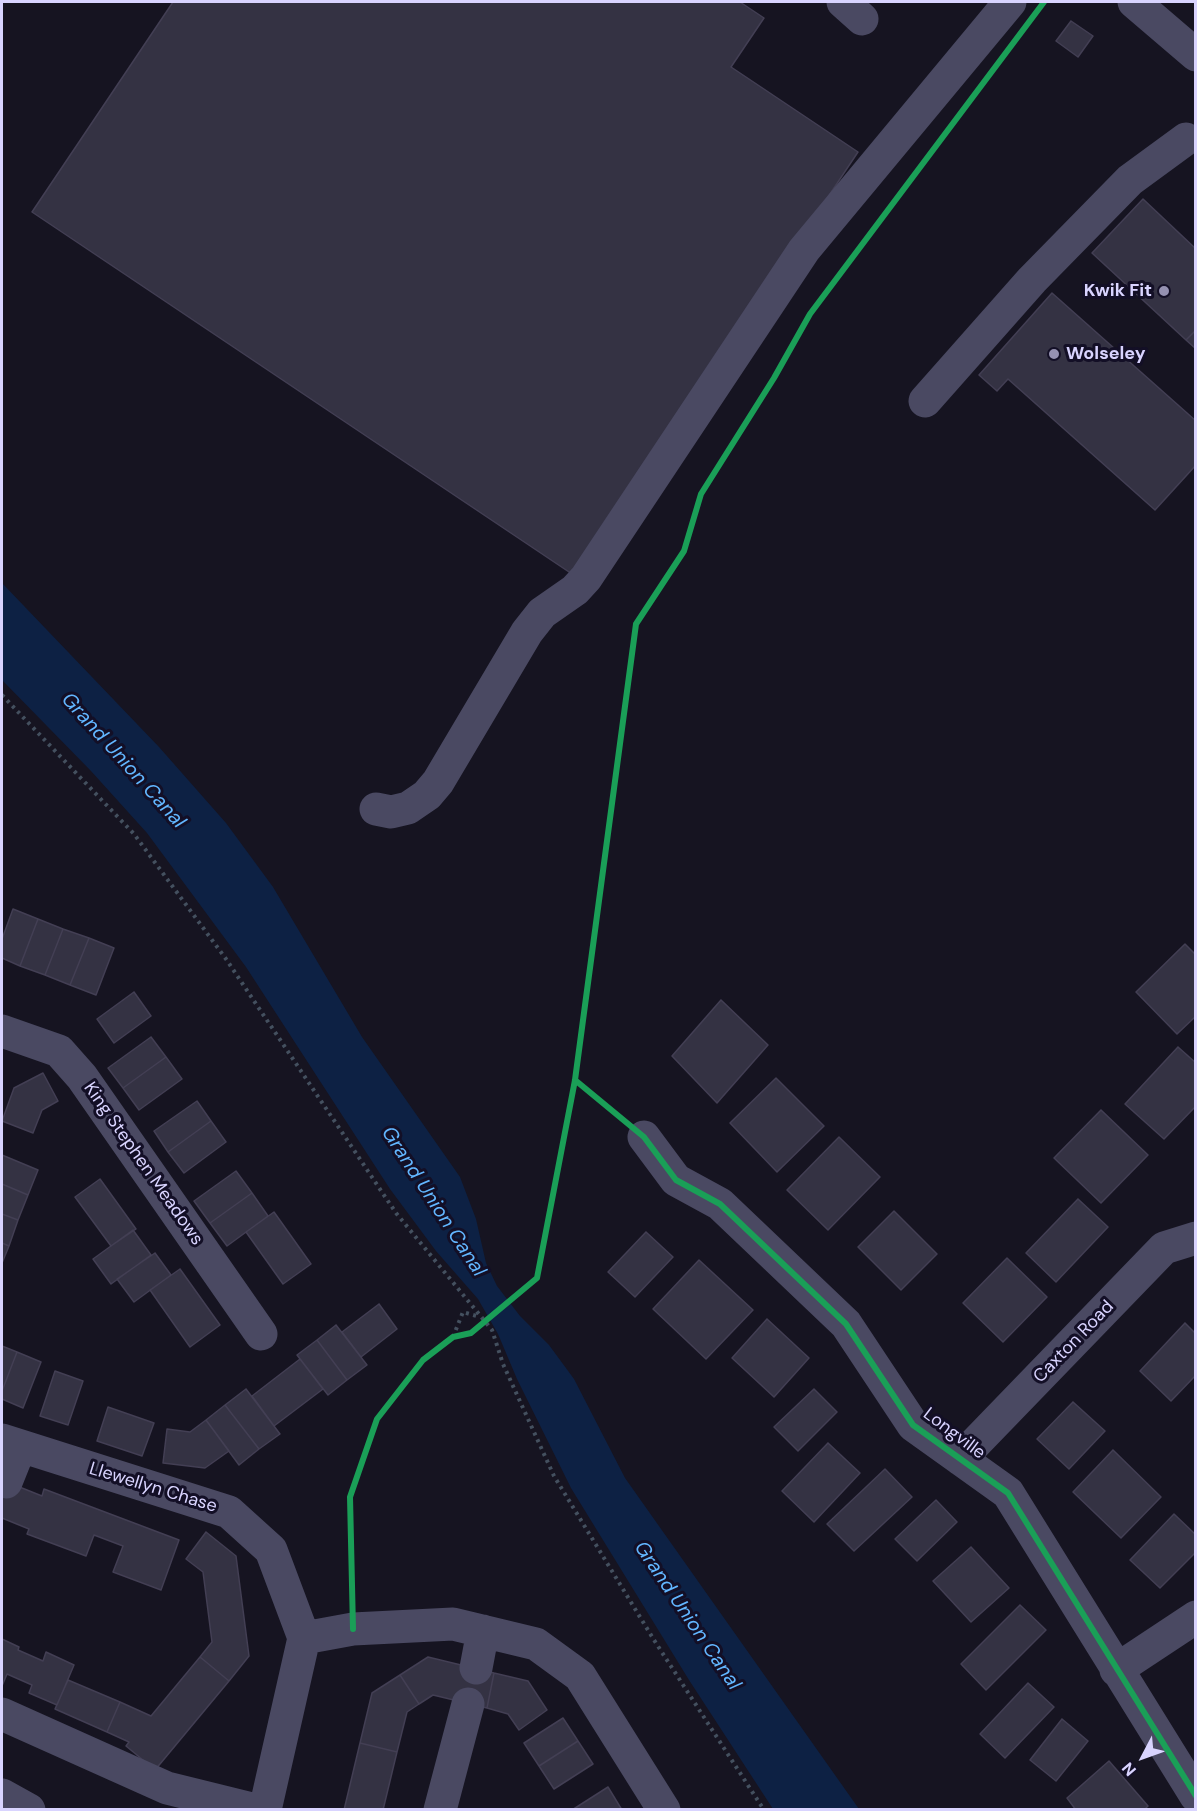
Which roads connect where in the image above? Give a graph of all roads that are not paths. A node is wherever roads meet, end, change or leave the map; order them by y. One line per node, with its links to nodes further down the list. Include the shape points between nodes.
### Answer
1 (1010, 2): 6 (street, via 804,250 586,578 542,613 527,632 438,782 408,808 391,812)
2 (1134, 2): 3 (street)
3 (1196, 56)
4 (1192, 139): 5 (street, via 1130,180 1032,280)
5 (925, 401)
6 (376, 809)
7 (3, 1035): 10 (street, King Stephen Meadows, via 59,1051 82,1077)
8 (644, 1137): 12 (street, Longville, via 676,1180 720,1204 846,1323 913,1425)
9 (1196, 1238): 12 (street, Caxton Road, via 1164,1248)
10 (261, 1334)
11 (11, 1443): 13 (street); 16 (street, Llewellyn Chase, via 230,1512 271,1550)
12 (960, 1459): 18 (street, Longville, via 1008,1493)
13 (6, 1482)
14 (1196, 1617): 18 (street)
15 (483, 1631): 16 (street, via 453,1624 353,1629); 17 (street); 27 (street, via 536,1644 580,1676)
16 (304, 1638): 25 (street)
17 (476, 1668)
18 (1116, 1670): 22 (street, Longville)
19 (468, 1704): 26 (street)
20 (2, 1714): 24 (street, via 167,1788)
21 (2, 1795): 23 (street)
22 (1196, 1796)
23 (29, 1809)
24 (256, 1809)
25 (265, 1809)
26 (440, 1809)
27 (664, 1809)

